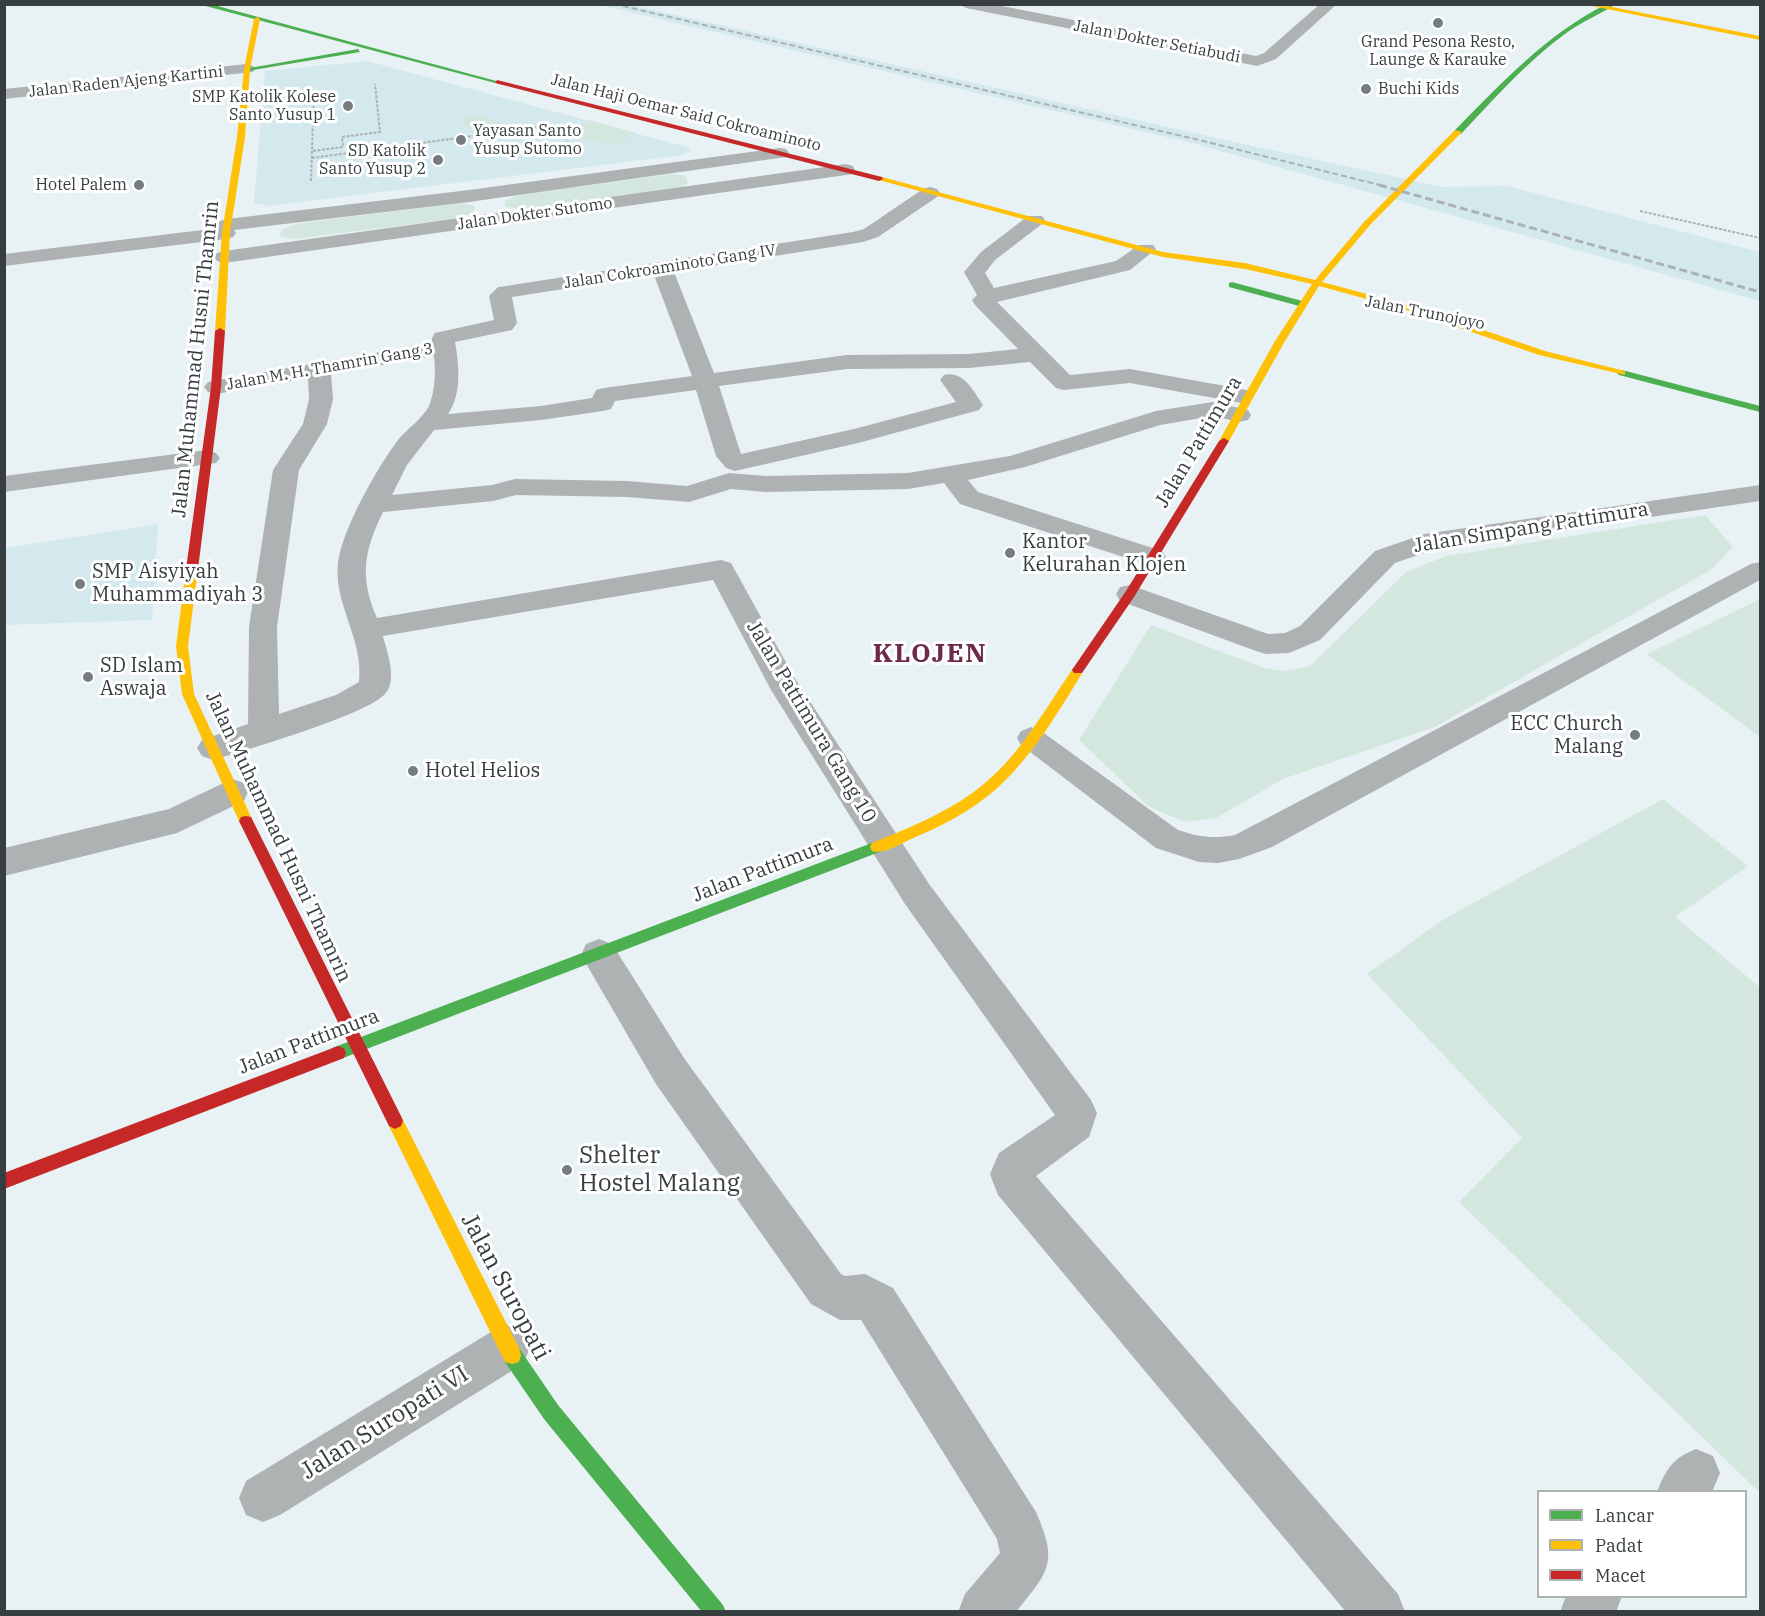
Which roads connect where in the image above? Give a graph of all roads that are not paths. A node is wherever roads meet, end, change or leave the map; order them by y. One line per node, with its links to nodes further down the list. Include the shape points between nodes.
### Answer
1 (201, 4): 7 (main road, Jalan Haji Oemar Said Cokroaminoto)
2 (966, 4): 3 (street, Jalan Dokter Setiabudi, via 1257,61 1270,56)
3 (1330, 4)
4 (1585, 4): 6 (main road)
5 (1643, 4): 8 (main road)
6 (1608, 6): 9 (main road); 22 (main road, via 1553,38 1390,199)
7 (257, 19): 10 (main road, Jalan Haji Oemar Said Cokroaminoto); 11 (main road, Jalan Muhammad Husni Thamrin)
8 (1761, 27)
9 (1761, 38)
10 (368, 50): 11 (main road); 13 (main road, Jalan Haji Oemar Said Cokroaminoto)
11 (247, 69): 12 (street, Jalan Raden Ajeng Kartini); 17 (main road, Jalan Muhammad Husni Thamrin)
12 (4, 94)
13 (780, 153): 14 (main road, Jalan Haji Oemar Said Cokroaminoto); 17 (street, Jalan Dokter Sutomo)
14 (846, 170): 15 (main road, Jalan Haji Oemar Said Cokroaminoto); 19 (street, Jalan Dokter Sutomo)
15 (930, 193): 16 (main road, Jalan Haji Oemar Said Cokroaminoto); 21 (street, Jalan Cokroaminoto Gang IV, via 870,233 856,238)
16 (1035, 220): 18 (main road, Jalan Haji Oemar Said Cokroaminoto); 23 (street, via 988,256 974,272)
17 (226, 229): 19 (main road, Jalan Muhammad Husni Thamrin); 20 (street, Jalan Dokter Sutomo)
18 (1154, 251): 22 (main road, Jalan Haji Oemar Said Cokroaminoto, via 1245,266); 23 (street, via 1123,266); 24 (main road, Jalan Haji Oemar Said Cokroaminoto, via 1217,279)
19 (224, 257): 32 (main road, Jalan Muhammad Husni Thamrin)
20 (4, 260)
21 (662, 268): 26 (street, Jalan Cokroaminoto Gang IV, via 501,294 504,325 446,337); 30 (street)
22 (1317, 284): 24 (main road, Jalan Pattimura); 27 (main road, Jalan Trunojoyo, via 1413,309)
23 (988, 297): 28 (street, via 983,300)
24 (1308, 305): 33 (main road, Jalan Pattimura)
25 (1442, 334): 27 (main road, Jalan Trunojoyo)
26 (444, 348): 29 (street, Jalan M. H. Thamrin Gang 3); 35 (street, via 448,372 440,408)
27 (1542, 353): 34 (main road, Jalan Trunojoyo)
28 (1038, 354): 30 (street, via 969,361 847,362); 33 (street, via 1064,383 1130,375)
29 (319, 371): 32 (street, Jalan M. H. Thamrin Gang 3); 45 (street, via 321,399 315,424 286,470 270,574 263,627)
30 (705, 380): 31 (street, via 729,456 735,463 858,436 971,405); 35 (street, via 604,395 603,404)
31 (952, 380)
32 (216, 387): 36 (main road, Jalan Muhammad Husni Thamrin)
33 (1244, 406): 37 (street, via 1156,417 1016,462); 41 (main road, Jalan Pattimura)
34 (1761, 410)
35 (429, 423): 40 (street, via 408,444)
36 (207, 458): 38 (street); 47 (main road, Jalan Muhammad Husni Thamrin, via 182,646 188,694)
37 (951, 475): 40 (street, via 908,481 729,481 689,494 515,487 493,493); 41 (street, via 969,498)
38 (4, 484)
39 (1761, 493): 43 (street, Jalan Simpang Pattimura, via 1434,540 1404,549 1386,557 1310,633 1289,643 1266,644)
40 (373, 505): 44 (street, via 352,562 353,595)
41 (1152, 557): 43 (main road, Jalan Pattimura)
42 (1761, 570): 46 (lane, via 1239,847 1199,850 1167,839)
43 (1130, 594): 46 (main road, Jalan Pattimura)
44 (367, 629): 45 (street, via 376,665 374,687 347,703); 49 (street, Jalan Pattimura Gang 10, via 721,569 782,682)
45 (264, 731): 47 (street)
46 (1031, 738): 49 (main road, Jalan Pattimura, via 1002,775 966,804)
47 (213, 748): 48 (main road, Jalan Muhammad Husni Thamrin)
48 (232, 792): 50 (street, via 177,820); 52 (main road, Jalan Muhammad Husni Thamrin)
49 (886, 843): 51 (main road, Jalan Pattimura); 59 (street, Jalan Pattimura Gang 10, via 917,894 1077,1113 1075,1124 1014,1167 1013,1181)
50 (4, 862)
51 (599, 955): 52 (main road, Jalan Pattimura); 58 (street, via 670,1071 826,1289 840,1298 865,1296 877,1304 1019,1529 1026,1551 1024,1563)
52 (356, 1045): 53 (main road, Jalan Pattimura); 54 (main road, Jalan Suropati)
53 (4, 1181)
54 (507, 1348): 55 (street, Jalan Suropati VI); 57 (main road, Jalan Suropati, via 551,1412)
55 (263, 1498)
56 (1595, 1598): 60 (street)
57 (716, 1611)
58 (983, 1611)
59 (1380, 1611)
60 (1585, 1611)

